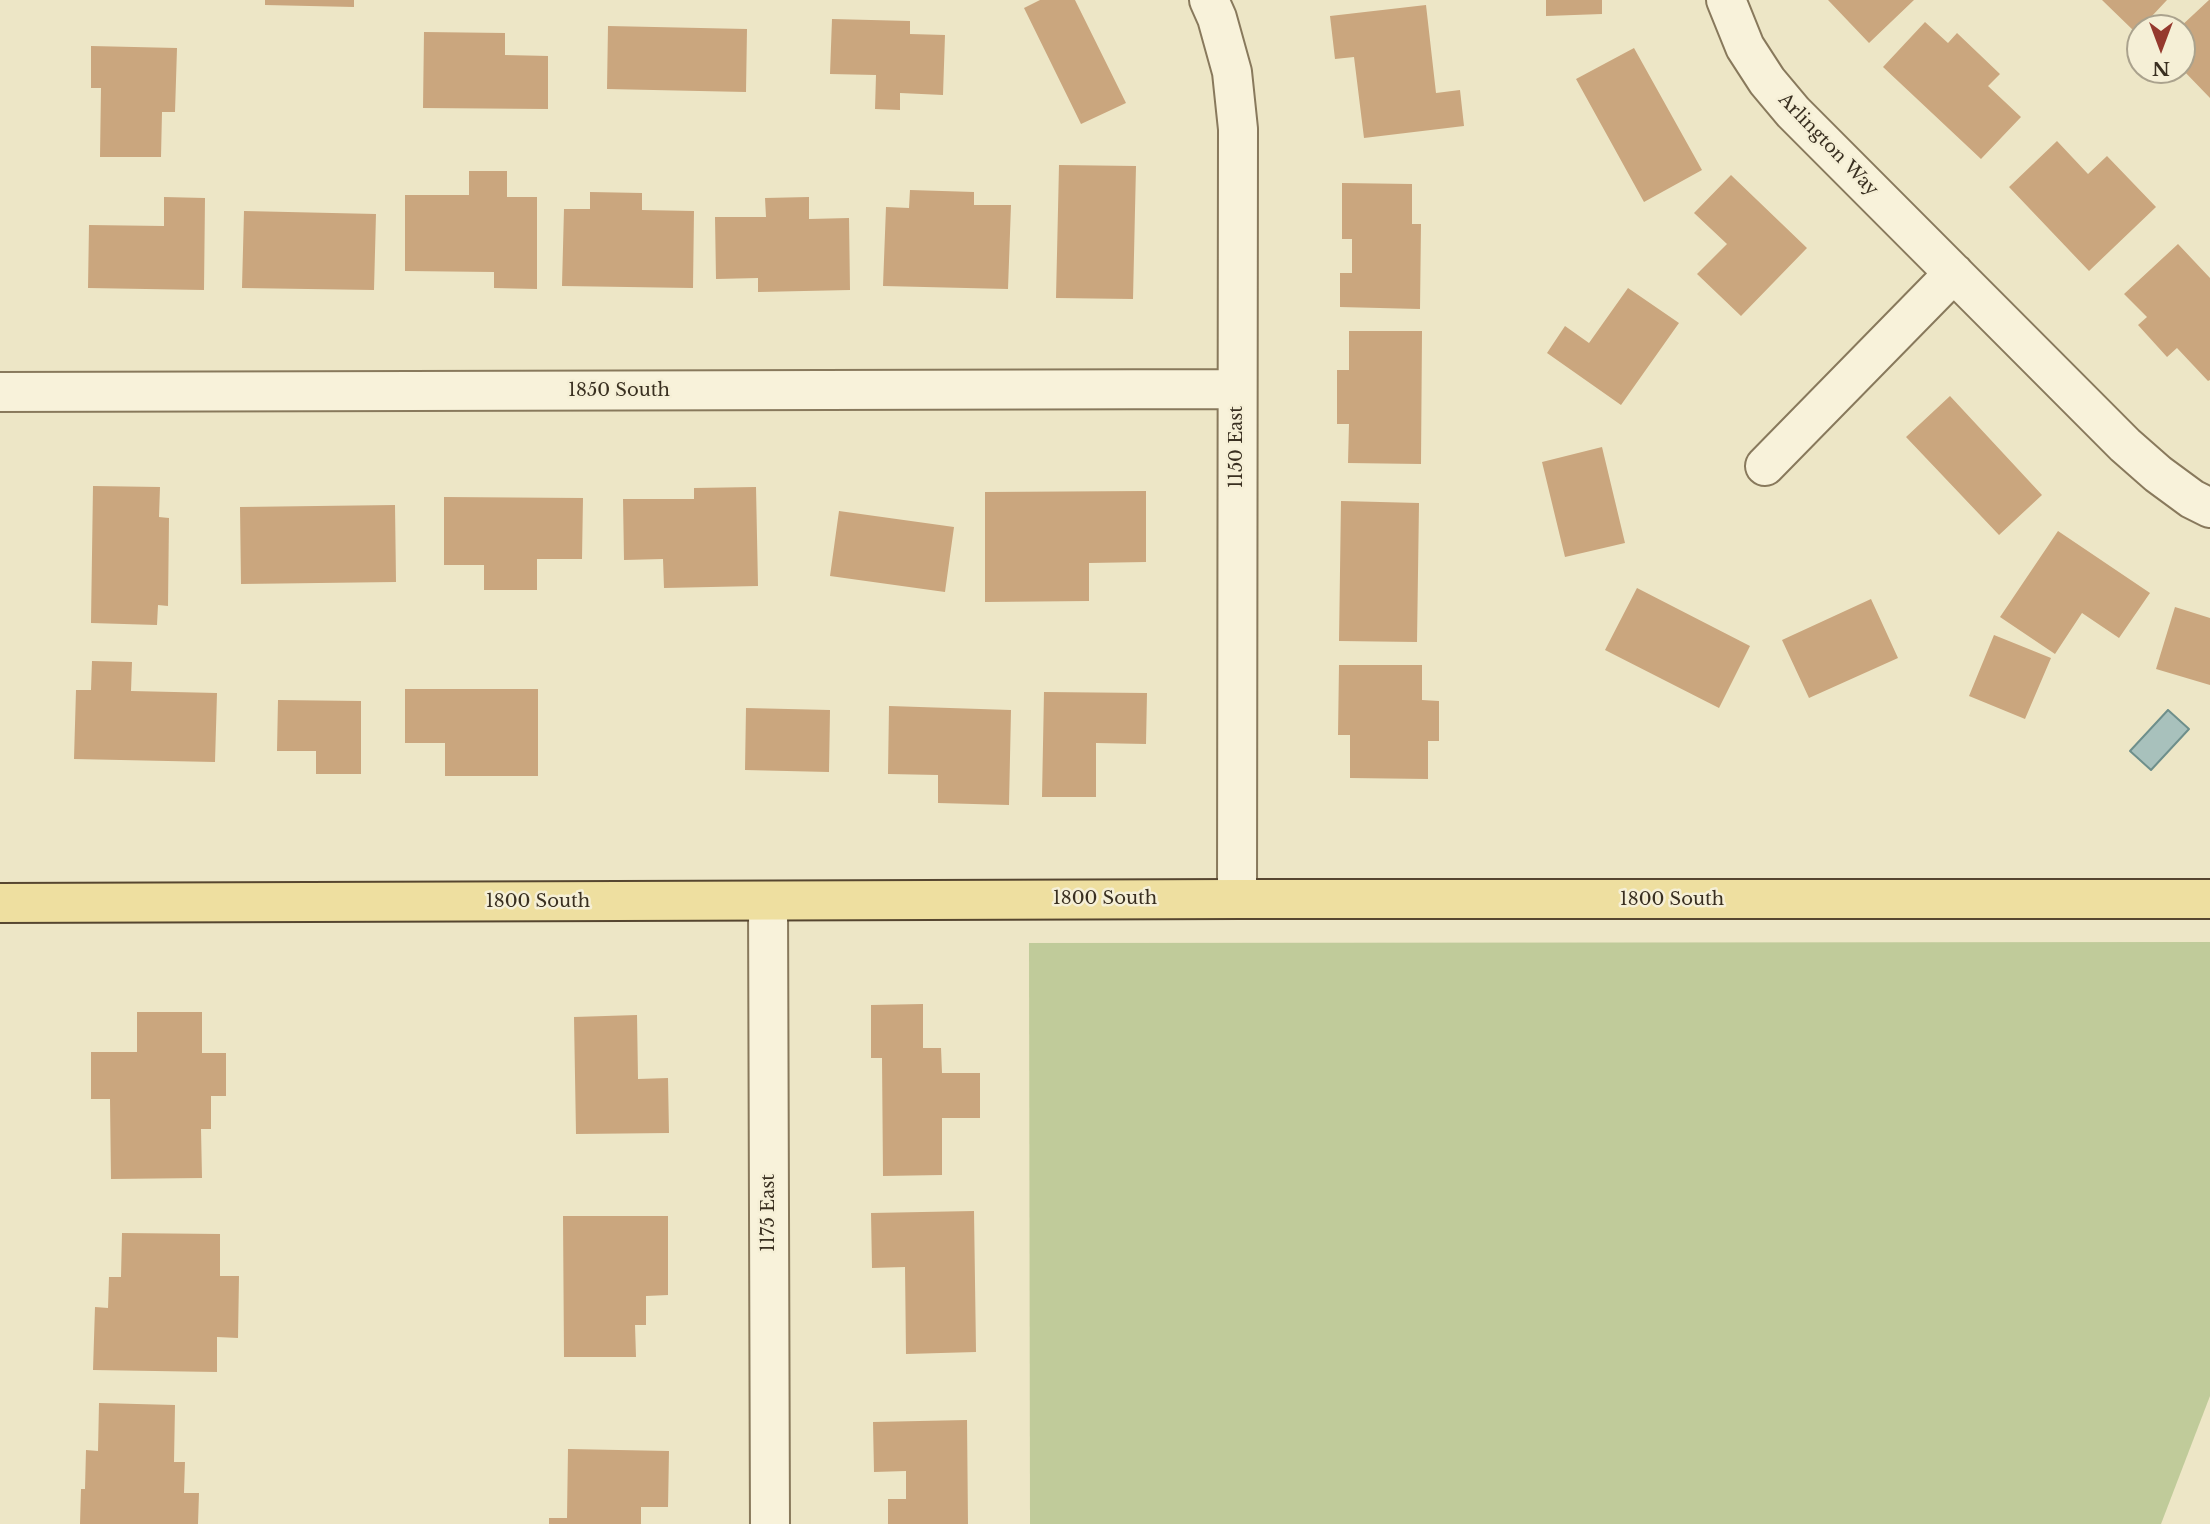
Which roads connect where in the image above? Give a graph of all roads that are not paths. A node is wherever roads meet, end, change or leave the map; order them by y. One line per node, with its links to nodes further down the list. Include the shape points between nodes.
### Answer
1 (1209, 0): 4 (street, 1150 East, via 1231,72 1238,129)
2 (1726, 0): 3 (street, Arlington Way, via 1745,47 1767,81)
3 (1954, 273): 6 (street); 7 (street, Arlington Way, via 2133,452)
4 (1237, 389): 5 (street, 1850 South); 8 (street, 1150 East)
5 (0, 392)
6 (1765, 466)
7 (2210, 508)
8 (1237, 899): 9 (main road, 1800 South); 10 (main road, 1800 South)
9 (2210, 899)
10 (768, 901): 11 (main road, 1800 South); 12 (street, 1175 East)
11 (0, 903)
12 (771, 1524)

